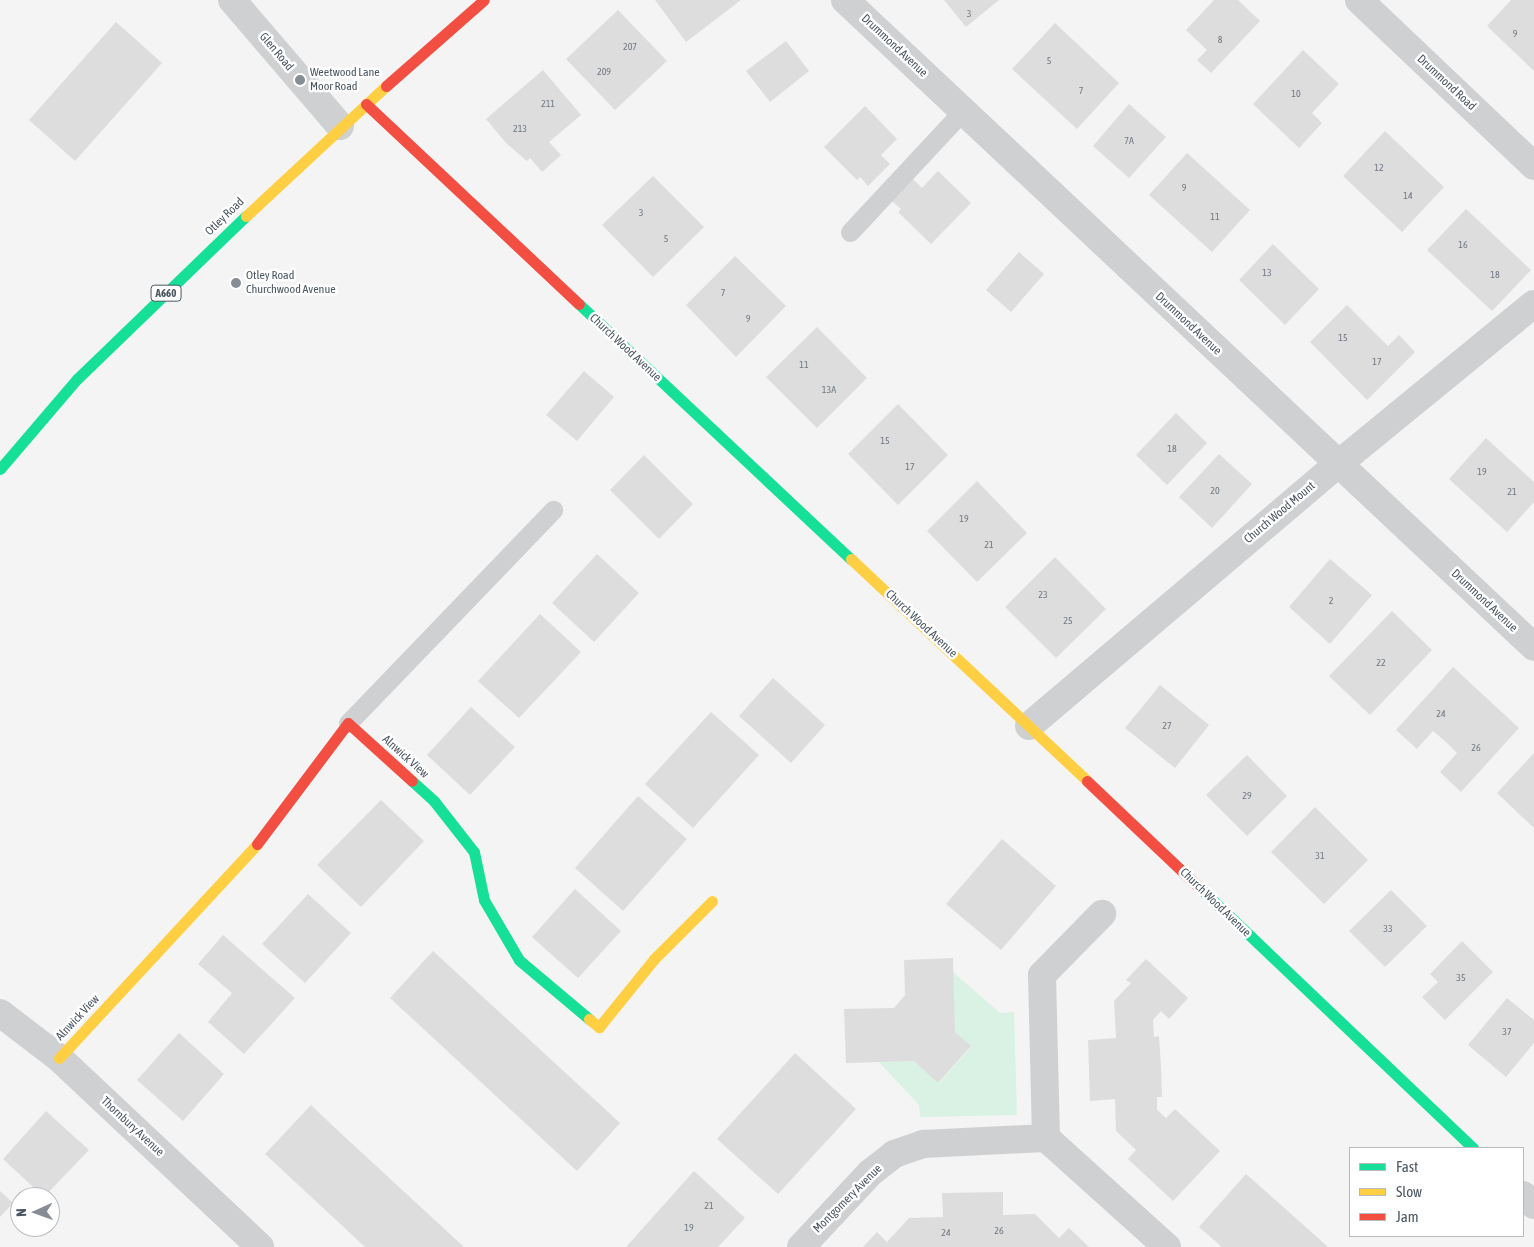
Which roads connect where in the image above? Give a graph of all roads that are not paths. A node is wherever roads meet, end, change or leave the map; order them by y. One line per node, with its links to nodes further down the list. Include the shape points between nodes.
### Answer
1 (232, 0): 7 (street, Glen Road)
2 (484, 0): 5 (main road, Otley Road / A660)
3 (845, 0): 6 (street, Drummond Avenue)
4 (1358, 0): 8 (street, Drummond Road)
5 (366, 104): 7 (main road, Otley Road / A660); 16 (main road, Church Wood Avenue)
6 (963, 111): 9 (lane); 11 (street, Drummond Avenue)
7 (340, 126): 12 (main road, Otley Road / A660, via 77,379)
8 (1534, 166)
9 (850, 232)
10 (1534, 304): 11 (street, Church Wood Mount)
11 (1337, 465): 14 (street, Drummond Avenue); 16 (street, Church Wood Mount)
12 (0, 469)
13 (553, 510): 15 (lane)
14 (1534, 647)
15 (348, 723): 17 (main road, Alnwick View, via 434,801 474,852 484,900 519,960 599,1027 654,959); 20 (main road, Alnwick View, via 264,837)
16 (1029, 726): 22 (main road, Church Wood Avenue)
17 (712, 901)
18 (1102, 914): 21 (street, via 1042,976)
19 (0, 1013): 20 (street, Thornbury Avenue)
20 (59, 1058): 25 (street, Thornbury Avenue)
21 (1046, 1138): 26 (street, Montgomery Avenue, via 923,1144 894,1154 870,1173); 27 (street)
22 (1472, 1147)
23 (1524, 1196): 24 (street)
24 (1534, 1206)
25 (260, 1247)
26 (801, 1247)
27 (1167, 1247)

